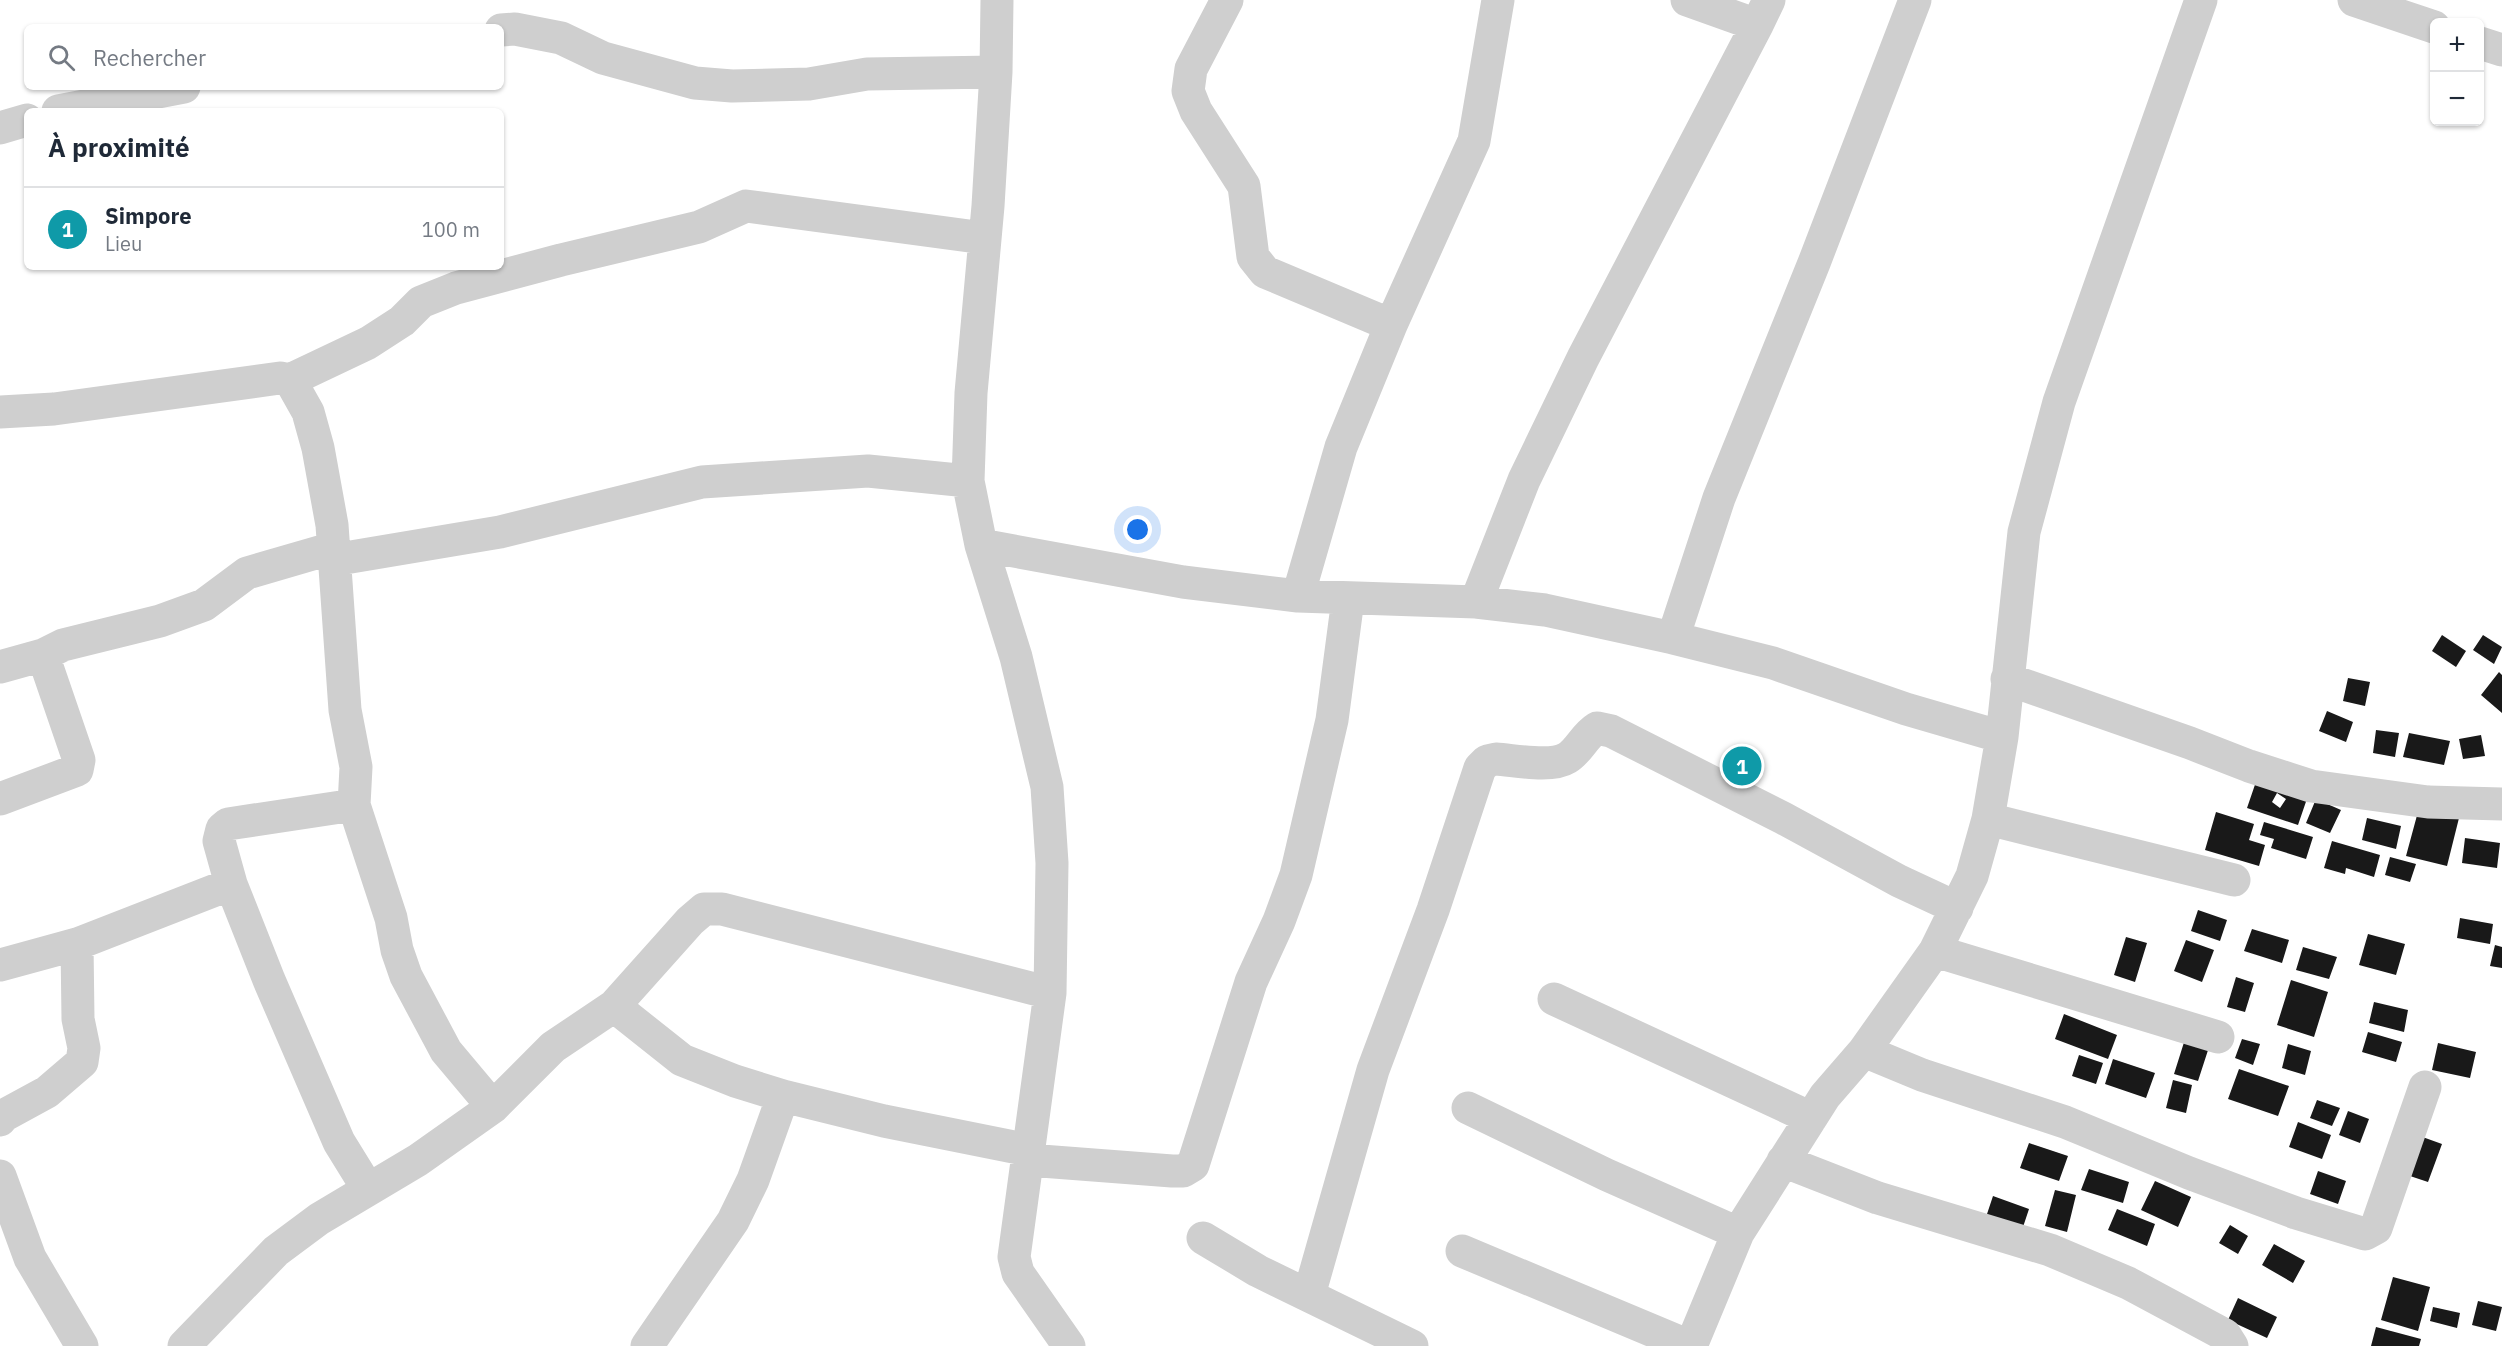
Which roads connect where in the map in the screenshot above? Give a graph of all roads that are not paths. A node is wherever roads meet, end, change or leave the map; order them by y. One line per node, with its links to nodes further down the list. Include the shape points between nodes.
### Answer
1 (997, 0): 13 (street)
2 (1227, 0): 19 (street, via 1191,69 1188,91 1196,111 1244,186 1253,257 1265,272)
3 (1498, 0): 19 (street, via 1474,141)
4 (1687, 0): 8 (street)
5 (1915, 0): 28 (street, via 1719,498)
6 (2201, 0): 31 (street, via 2059,402 2024,532)
7 (2354, 0): 9 (street)
8 (1763, 13): 27 (street, via 1583,358 1524,480)
9 (2430, 26)
10 (504, 30): 13 (street, via 515,28 561,38 603,58 695,83 809,84 867,74)
11 (2484, 44): 12 (street)
12 (2502, 50)
13 (996, 72): 18 (street)
14 (168, 90): 15 (street)
15 (74, 108)
16 (24, 121): 17 (street)
17 (0, 128)
18 (984, 238): 20 (street, via 746,206 699,227 456,288 421,302 402,321 368,343); 22 (street)
19 (1390, 325): 25 (street, via 1341,447)
20 (290, 380): 21 (street, via 280,378 54,409); 24 (street, via 308,412 318,448 332,525)
21 (0, 412)
22 (968, 482): 23 (street); 24 (street, via 867,471 702,482 500,532)
23 (981, 545): 25 (street, via 1183,582); 43 (street, via 1016,657 1047,787 1052,863)
24 (333, 554): 29 (street, via 247,573 204,605 160,621 63,645); 35 (street, via 345,710 356,767)
25 (1298, 596): 26 (street)
26 (1348, 599): 27 (street); 54 (street, via 1332,720 1296,875 1251,982 1193,1164 1184,1171 1172,1171)
27 (1476, 602): 28 (street, via 1545,610)
28 (1673, 638): 32 (street, via 1773,663)
29 (43, 655): 30 (street); 33 (street, via 79,760 77,770)
30 (0, 667)
31 (2007, 679): 32 (street); 34 (street, via 2311,786 2428,802)
32 (2002, 737): 36 (street)
33 (0, 799)
34 (2502, 804)
35 (354, 805): 38 (street, via 228,824 219,841); 50 (street, via 406,976 446,1051)
36 (1988, 819): 37 (street); 39 (street, via 1972,876)
37 (2234, 880)
38 (231, 884): 40 (street); 57 (street, via 339,1142)
39 (1957, 908): 41 (street); 61 (street, via 1611,731 1597,728 1587,734 1569,758 1551,763 1487,761 1480,768 1373,1070)
40 (77, 944): 42 (street); 52 (street, via 82,1062 47,1092)
41 (1935, 951): 46 (street); 47 (street)
42 (0, 965)
43 (1050, 993): 45 (street, via 722,909 704,909); 54 (street)
44 (1554, 999): 53 (street)
45 (614, 1005): 49 (street, via 682,1060); 50 (street, via 553,1047)
46 (2218, 1037)
47 (1864, 1051): 48 (street, via 1922,1075 2065,1122 2296,1213 2366,1234 2376,1228); 53 (street)
48 (2425, 1087)
49 (783, 1096): 54 (street); 64 (street, via 753,1180 733,1221)
50 (493, 1107): 57 (street, via 418,1160)
51 (1468, 1108): 58 (street)
52 (1, 1118)
53 (1811, 1118): 55 (street)
54 (1029, 1155): 65 (street, via 1014,1257 1018,1273)
55 (1783, 1161): 58 (street); 68 (street, via 1878,1198 2050,1250 2128,1283 2225,1335)
56 (0, 1176): 62 (street, via 30,1258)
57 (368, 1189): 63 (street, via 276,1251)
58 (1738, 1233): 67 (street)
59 (1203, 1238): 61 (street, via 1258,1271)
60 (1462, 1251): 67 (street)
61 (1310, 1295): 66 (street)
62 (82, 1346)
63 (184, 1346)
64 (647, 1346)
65 (1069, 1346)
66 (1412, 1346)
67 (1690, 1346)
68 (2232, 1346)

